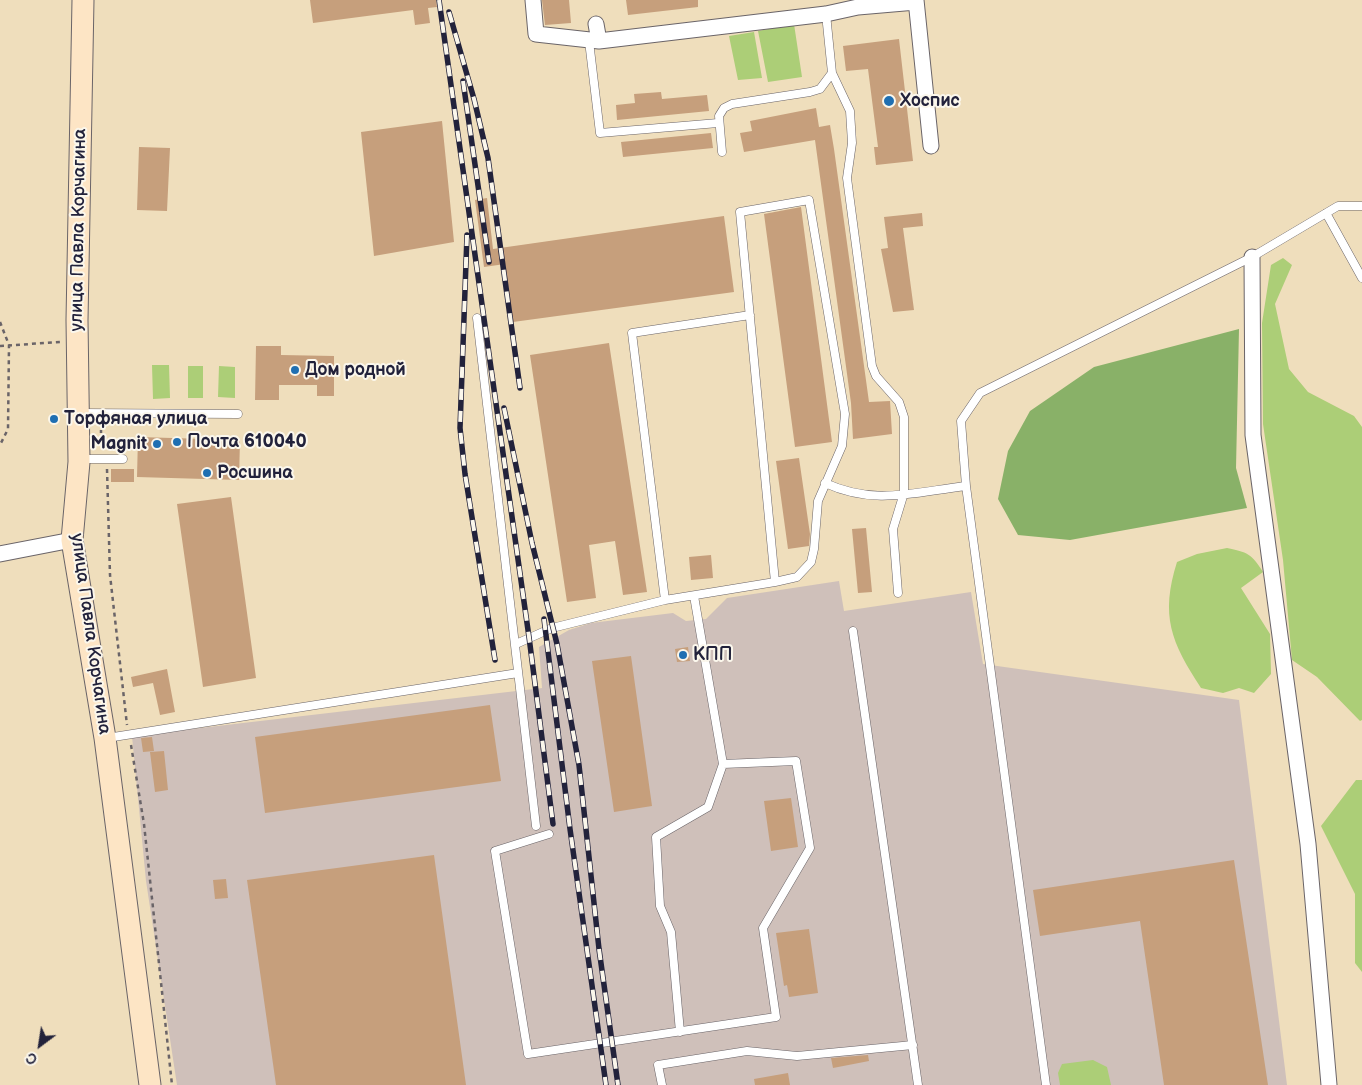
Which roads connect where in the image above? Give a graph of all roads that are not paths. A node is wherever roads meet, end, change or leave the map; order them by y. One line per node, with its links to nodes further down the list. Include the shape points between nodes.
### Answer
1 (83, 0): 18 (main road, улица Павла Корчагина)
2 (533, 0): 7 (street, via 536,34)
3 (916, 1): 4 (street); 10 (street)
4 (857, 4): 5 (street)
5 (826, 14): 7 (street); 8 (lane)
6 (596, 24): 7 (street)
7 (594, 41): 9 (lane, via 600,133)
8 (832, 73): 9 (lane, via 820,89 728,106 721,112); 24 (lane, via 850,111 852,142 846,178 872,366 876,376 899,402 904,417)
9 (718, 123): 11 (lane)
10 (931, 146)
11 (722, 152)
12 (1362, 206): 13 (lane, via 1338,206)
13 (1326, 213): 14 (lane); 15 (lane)
14 (1252, 257): 23 (lane, via 980,394 961,421); 44 (street, via 1252,435 1308,844)
15 (1362, 278)
16 (750, 315): 22 (lane, via 740,212 809,200 845,414 842,446); 27 (lane); 30 (lane, via 632,333)
17 (477, 318): 32 (lane)
18 (78, 413): 19 (lane); 21 (main road, улица Павла Корчагина)
19 (238, 414)
20 (123, 459): 21 (lane)
21 (79, 460): 25 (main road, улица Павла Корчагина)
22 (826, 482): 24 (lane, via 852,493 874,497); 27 (lane, via 818,501 811,562 797,577)
23 (966, 486): 24 (lane); 43 (lane)
24 (904, 493): 28 (lane, via 894,529)
25 (72, 540): 26 (street); 34 (main road, улица Павла Корчагина)
26 (0, 554)
27 (774, 582): 29 (lane)
28 (898, 593)
29 (694, 596): 30 (lane); 35 (lane)
30 (665, 600): 32 (lane, via 552,628)
31 (853, 631): 39 (lane)
32 (516, 644): 33 (lane)
33 (518, 673): 34 (lane); 36 (lane)
34 (105, 738): 40 (main road, улица Павла Корчагина)
35 (723, 764): 38 (lane, via 708,807 656,837 660,906 671,932); 38 (lane, via 796,761 810,848 763,928 776,1018)
36 (536, 826)
37 (549, 834): 38 (lane, via 495,851 528,1054)
38 (680, 1032)
39 (913, 1046): 41 (lane, via 797,1056 737,1052 658,1065); 42 (lane)
40 (150, 1085)
41 (662, 1085)
42 (918, 1085)
43 (1046, 1085)
44 (1329, 1085)

